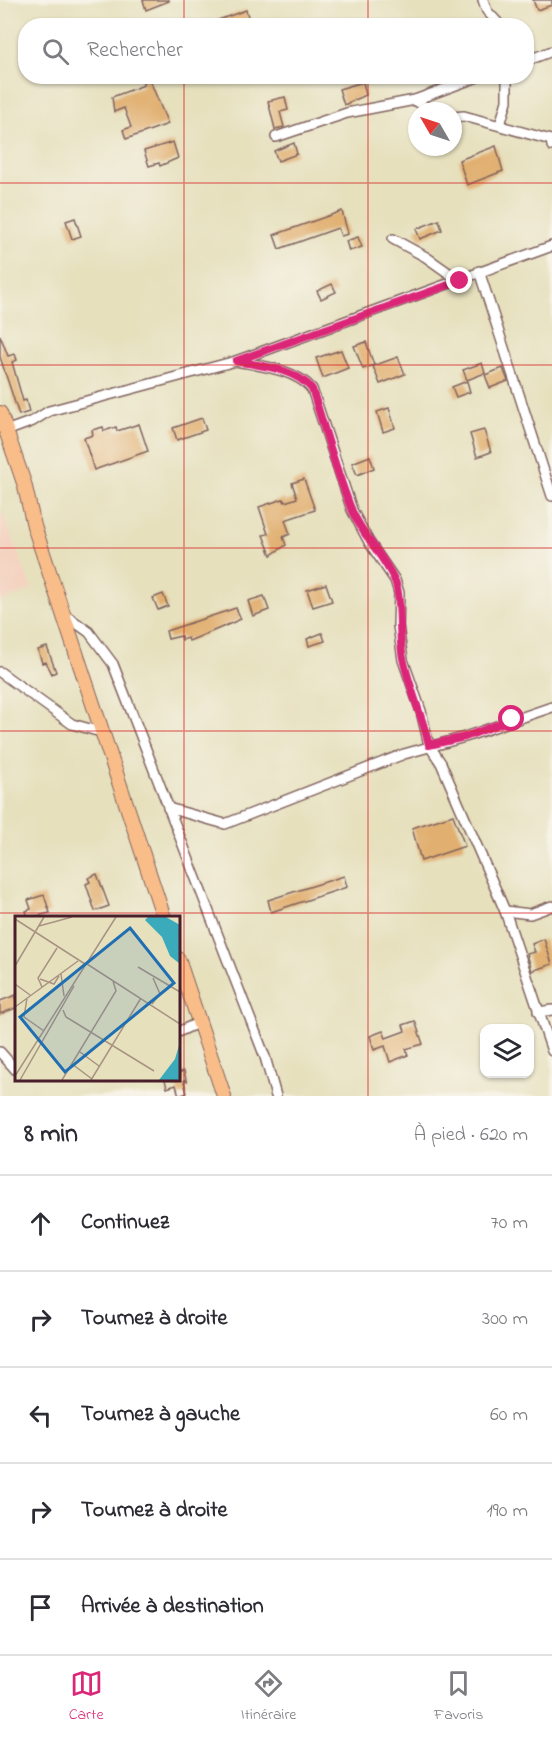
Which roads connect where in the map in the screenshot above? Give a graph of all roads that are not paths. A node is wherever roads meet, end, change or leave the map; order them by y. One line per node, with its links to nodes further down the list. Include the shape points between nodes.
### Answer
1 (483, 0): 2 (street)
2 (494, 18)
3 (552, 51): 4 (street)
4 (534, 58)
5 (458, 84): 7 (street)
6 (507, 84): 10 (street)
7 (415, 100): 8 (street); 11 (street, via 347,112)
8 (418, 102)
9 (462, 116): 10 (street)
10 (500, 125): 12 (street, via 551,140)
11 (276, 137)
12 (552, 146)
13 (393, 239): 16 (street)
14 (552, 246): 15 (street)
15 (479, 271): 16 (street); 20 (street)
16 (460, 281): 17 (street)
17 (236, 361): 19 (street, via 49,411); 25 (street, via 278,370 305,381 312,389 352,510 399,593 403,660)
18 (0, 413): 19 (highway)
19 (5, 437): 21 (highway)
20 (552, 496)
21 (63, 614): 24 (highway); 26 (street, via 89,632 113,664)
22 (0, 672): 24 (street, via 72,724)
23 (552, 707): 25 (street)
24 (101, 732): 29 (highway)
25 (429, 745): 26 (street, via 225,824); 28 (street, via 441,763)
26 (168, 808): 39 (street, via 265,1057)
27 (552, 906): 28 (street, via 530,914)
28 (505, 911): 32 (street)
29 (163, 916)
30 (180, 965): 33 (highway)
31 (552, 1010): 32 (street)
32 (538, 1012): 35 (street)
33 (200, 1022): 34 (street); 38 (highway)
34 (180, 1031)
35 (552, 1051)
36 (0, 1052): 37 (street)
37 (15, 1069)
38 (224, 1096)
39 (276, 1096)

